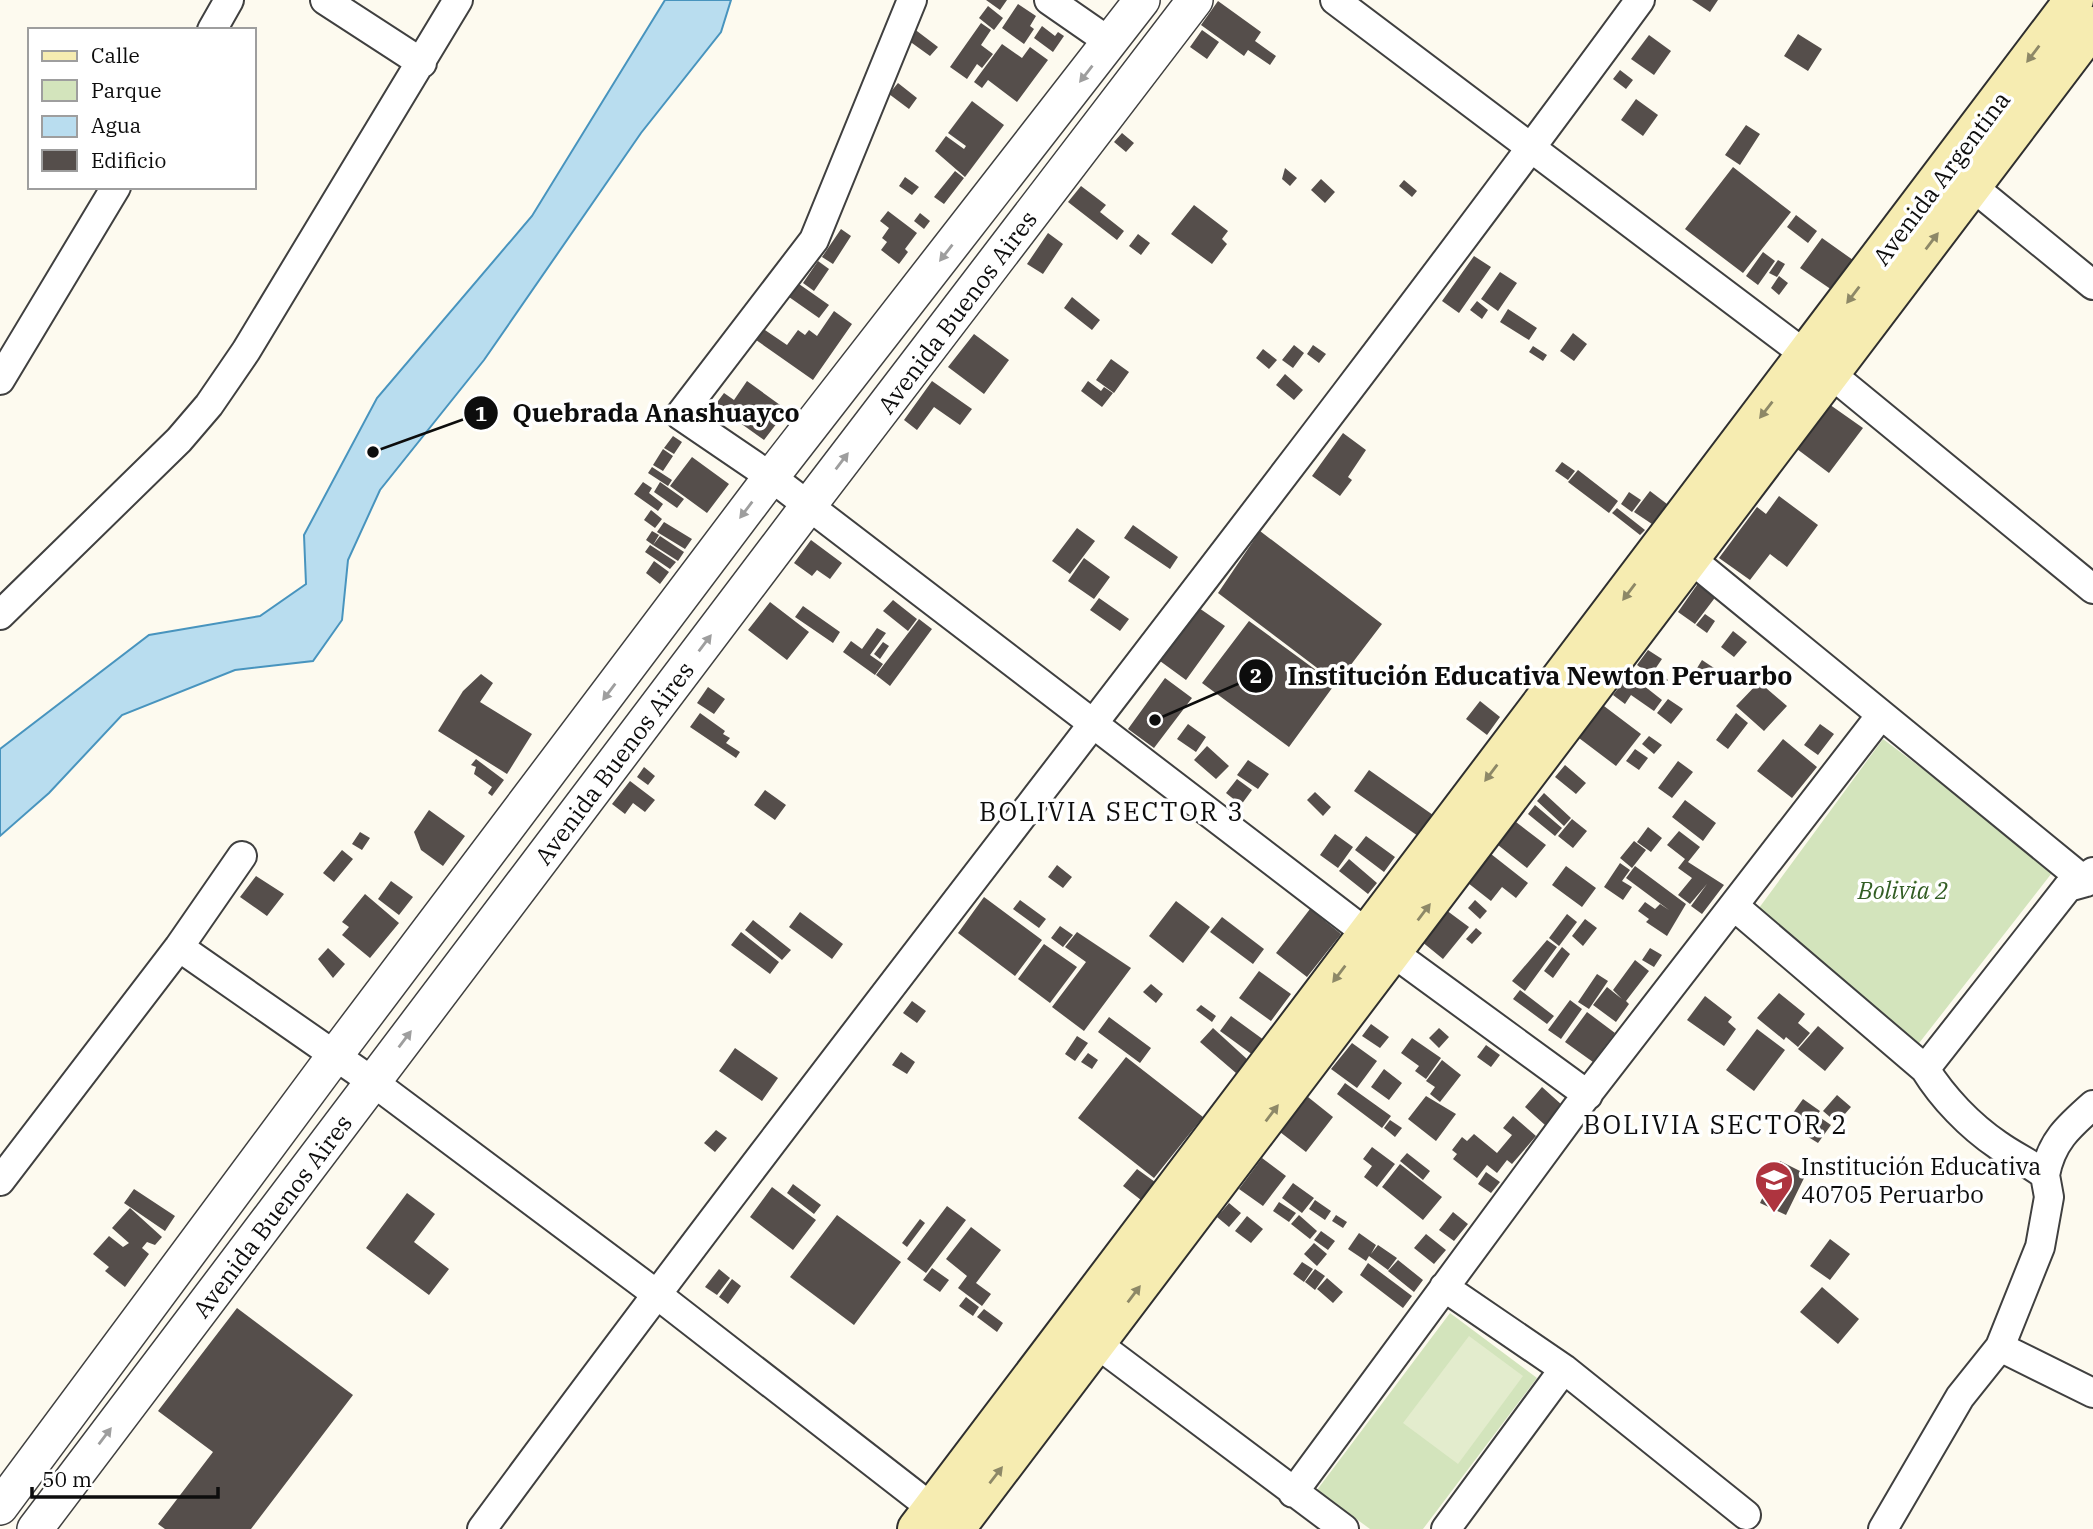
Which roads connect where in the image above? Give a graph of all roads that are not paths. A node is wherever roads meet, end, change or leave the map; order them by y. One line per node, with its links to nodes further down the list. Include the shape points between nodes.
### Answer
1 (229, 0): 12 (street)
2 (325, 0): 14 (street)
3 (458, 0): 14 (street)
4 (912, 0): 21 (street, via 814,240 680,415)
5 (1049, 0): 13 (street)
6 (1142, 0): 13 (street, Avenida Buenos Aires)
7 (1195, 0): 22 (street, Avenida Buenos Aires, one-way to 7)
8 (1335, 0): 15 (street)
9 (1640, 0): 15 (street)
10 (2074, 0): 19 (main road, Avenida Argentina, one-way to 19)
11 (2093, 26): 16 (main road, Avenida Argentina)
12 (213, 28)
13 (1111, 43): 21 (street, Avenida Buenos Aires, one-way to 21)
14 (422, 63): 25 (street, via 209,405 152,468)
15 (1533, 146): 19 (street); 27 (street)
16 (1973, 187): 18 (street); 19 (main road, Avenida Argentina, one-way to 16)
17 (115, 189): 20 (street)
18 (2093, 285)
19 (1819, 365): 23 (main road); 24 (street); 31 (main road, one-way to 31)
20 (0, 380)
21 (771, 477): 22 (street); 33 (street, Avenida Buenos Aires, one-way to 33)
22 (809, 505): 27 (street); 35 (street, Avenida Buenos Aires, one-way to 22)
23 (1691, 559): 26 (street); 31 (main road, one-way to 23)
24 (2093, 589)
25 (0, 615)
26 (1881, 715): 29 (street); 30 (street)
27 (1094, 723): 31 (street); 41 (street)
28 (242, 856): 32 (street)
29 (2089, 877): 34 (street, via 2068,887)
30 (1734, 906): 34 (street); 36 (street)
31 (1381, 944): 36 (street); 42 (main road, one-way to 31); 48 (main road, one-way to 48)
32 (179, 947): 33 (street); 39 (street)
33 (336, 1055): 35 (street); 47 (street, Avenida Buenos Aires)
34 (1925, 1069): 38 (street, via 1940,1092 1998,1146)
35 (373, 1082): 41 (street); 50 (street, Avenida Buenos Aires, one-way to 35)
36 (1588, 1095): 40 (street)
37 (2093, 1105): 38 (street, via 2060,1134)
38 (2045, 1175): 43 (street, via 2049,1197 2040,1247)
39 (0, 1181)
40 (1444, 1287): 44 (street); 46 (street)
41 (655, 1293): 48 (street); 51 (street)
42 (1097, 1343): 46 (street); 48 (main road, one-way to 42)
43 (2000, 1347): 45 (street); 54 (street, via 1960,1397)
44 (1564, 1369): 49 (street); 53 (street)
45 (2093, 1393)
46 (1293, 1493): 52 (street)
47 (0, 1507)
48 (944, 1524)
49 (1748, 1524)
50 (34, 1529)
51 (482, 1529)
52 (1344, 1529)
53 (1446, 1529)
54 (1883, 1529)

